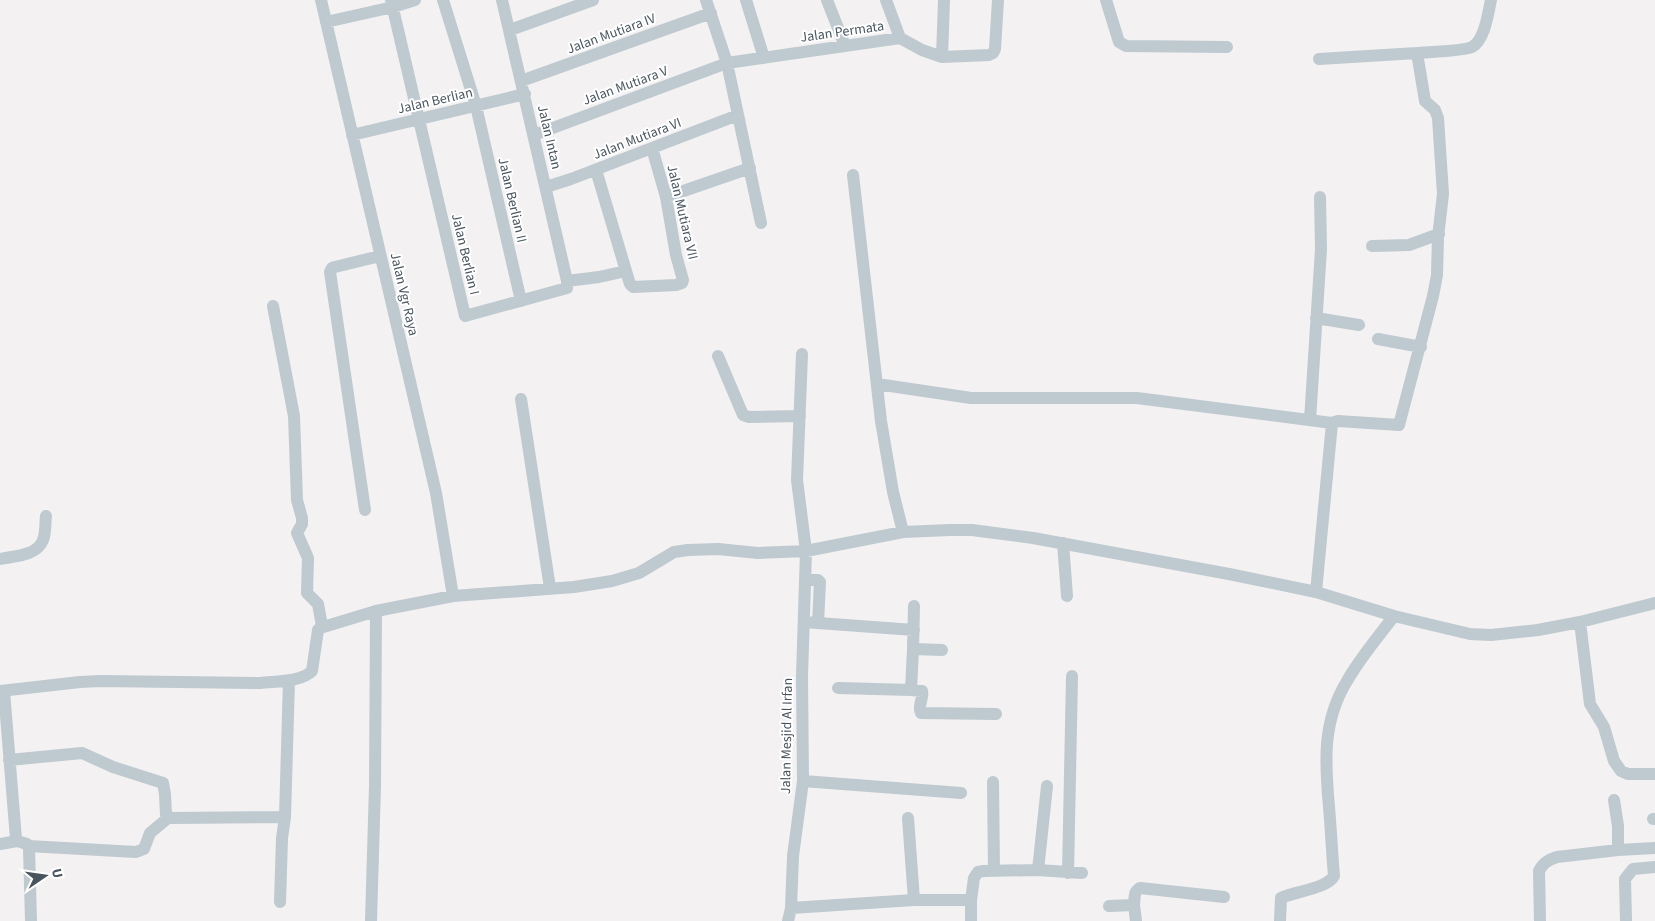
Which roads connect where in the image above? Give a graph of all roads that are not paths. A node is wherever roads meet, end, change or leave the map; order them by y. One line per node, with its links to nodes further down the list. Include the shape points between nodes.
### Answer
1 (321, 0): 16 (street, Jalan Vgr Raya)
2 (415, 0): 14 (street)
3 (443, 0): 28 (street, Jalan Berlian II)
4 (502, 0): 17 (street, Jalan Intan)
5 (593, 0): 17 (street)
6 (706, 0): 15 (street)
7 (746, 0): 23 (street)
8 (827, 0): 19 (street)
9 (886, 0): 18 (street)
10 (944, 0): 22 (street)
11 (998, 0): 22 (street, Jalan Permata, via 993,53)
12 (1106, 0): 20 (street, via 1119,42 1126,46)
13 (1491, 0): 21 (street, via 1479,40 1472,46)
14 (392, 3): 16 (street); 30 (street)
15 (711, 13): 25 (street); 26 (street, Jalan Mutiara IV)
16 (326, 22): 31 (street, Jalan Vgr Raya)
17 (510, 30): 26 (street, Jalan Intan)
18 (900, 38): 19 (street, Jalan Permata); 22 (street, Jalan Permata)
19 (845, 46): 23 (street, Jalan Permata)
20 (1227, 47)
21 (1417, 53): 24 (street); 41 (street, via 1426,101 1438,118 1443,194)
22 (942, 57)
23 (764, 58): 25 (street, Jalan Permata)
24 (1319, 59)
25 (727, 63): 29 (street); 32 (street, Jalan Mutiara V)
26 (521, 81): 27 (street, Jalan Intan)
27 (525, 94): 28 (street, Jalan Berlian); 32 (street, Jalan Intan)
28 (476, 106): 30 (street, Jalan Berlian); 46 (street, Jalan Berlian II)
29 (738, 115): 33 (street, Jalan Mutiara VI); 34 (street)
30 (419, 119): 31 (street, Jalan Berlian); 46 (street, Jalan Berlian I, via 465,316)
31 (352, 134): 43 (street, Jalan Vgr Raya)
32 (534, 135): 37 (street, Jalan Intan)
33 (652, 148): 35 (street, Jalan Mutiara VI); 38 (street, Jalan Mutiara VII)
34 (750, 168): 38 (street); 40 (street)
35 (596, 170): 37 (street, Jalan Mutiara VI); 44 (street)
36 (854, 175): 54 (street)
37 (546, 187): 45 (street, Jalan Intan)
38 (666, 197): 44 (street, Jalan Mutiara VII, via 676,255 684,280 676,285 633,287)
39 (1320, 197): 48 (street, via 1321,248)
40 (761, 223)
41 (1439, 234): 42 (street, via 1409,245); 51 (street, via 1437,275)
42 (1372, 246)
43 (380, 256): 59 (street, via 335,267 330,272); 68 (street, Jalan Vgr Raya, via 436,493)
44 (626, 271): 45 (street)
45 (567, 281): 46 (street, Jalan Berlian I, via 565,289)
46 (521, 301)
47 (273, 306): 77 (street, via 294,416 297,500 302,518 297,535 308,558 307,593 318,604)
48 (1316, 318): 49 (street); 57 (street)
49 (1359, 325)
50 (1378, 339): 51 (street)
51 (1421, 347): 58 (street, via 1400,425)
52 (802, 354): 56 (street, Jalan Mesjid Al Irfan)
53 (718, 356): 56 (street, via 743,415)
54 (877, 384): 57 (street, via 971,398 1137,398); 61 (street, via 893,492)
55 (521, 399): 66 (street)
56 (800, 416): 63 (street, Jalan Mesjid Al Irfan, via 798,480)
57 (1310, 420): 58 (street)
58 (1332, 423): 67 (street)
59 (365, 510)
60 (46, 516): 64 (street, via 43,541 34,550)
61 (903, 532): 62 (street, via 972,530); 63 (street)
62 (1063, 543): 67 (street); 69 (street)
63 (806, 551): 65 (street, Jalan Mesjid Al Irfan); 66 (street, via 758,553 718,549 674,552 627,578 593,585)
64 (0, 559)
65 (806, 580): 74 (street, Jalan Mesjid Al Irfan); 75 (street, via 820,582)
66 (550, 588): 68 (street)
67 (1316, 592): 73 (street)
68 (453, 596): 72 (street)
69 (1067, 596)
70 (1655, 603): 76 (street)
71 (914, 606): 78 (street)
72 (376, 611): 77 (street); 114 (street)
73 (1394, 616): 76 (street, via 1470,634 1514,633); 117 (street, via 1347,681 1330,727 1325,767 1334,876 1331,882 1281,898)
74 (804, 622): 75 (street); 89 (street, Jalan Mesjid Al Irfan)
75 (818, 622): 78 (street)
76 (1580, 622): 88 (street, via 1590,704 1604,727 1614,761 1621,771 1628,774)
77 (322, 626): 82 (street, via 318,630 312,670 308,675)
78 (914, 630): 79 (street)
79 (913, 649): 80 (street); 84 (street)
80 (942, 650)
81 (1072, 676): 104 (street)
82 (289, 680): 85 (street, via 260,684 80,682); 94 (street)
83 (838, 688): 84 (street)
84 (911, 690): 86 (street, via 922,691 921,713)
85 (2, 691): 87 (street)
86 (996, 714)
87 (6, 767): 95 (street, via 82,752 112,768 162,783); 98 (street)
88 (1655, 774)
89 (803, 781): 92 (street); 112 (street, Jalan Mesjid Al Irfan)
90 (993, 782): 103 (street)
91 (1047, 786): 102 (street)
92 (961, 794)
93 (1614, 800): 100 (street)
94 (285, 817): 95 (street); 109 (street)
95 (168, 818): 98 (street, via 150,833 144,849 136,852)
96 (908, 818): 107 (street)
97 (0, 844): 98 (street)
98 (23, 844): 113 (street)
99 (1655, 848): 100 (street)
100 (1618, 850): 118 (street, via 1557,857 1542,865 1539,871)
101 (1655, 867): 119 (street, via 1633,870 1625,879)
102 (1038, 870): 103 (street); 104 (street)
103 (994, 871): 108 (street, via 978,872)
104 (1068, 873): 105 (street)
105 (1082, 873)
106 (1224, 897): 110 (street, via 1140,888 1136,890)
107 (914, 900): 108 (street); 112 (street)
108 (971, 900): 115 (street)
109 (280, 902)
110 (1134, 905): 111 (street); 116 (street)
111 (1109, 906)
112 (789, 915)
113 (31, 921)
114 (371, 921)
115 (971, 921)
116 (1136, 921)
117 (1280, 921)
118 (1540, 921)
119 (1626, 921)

